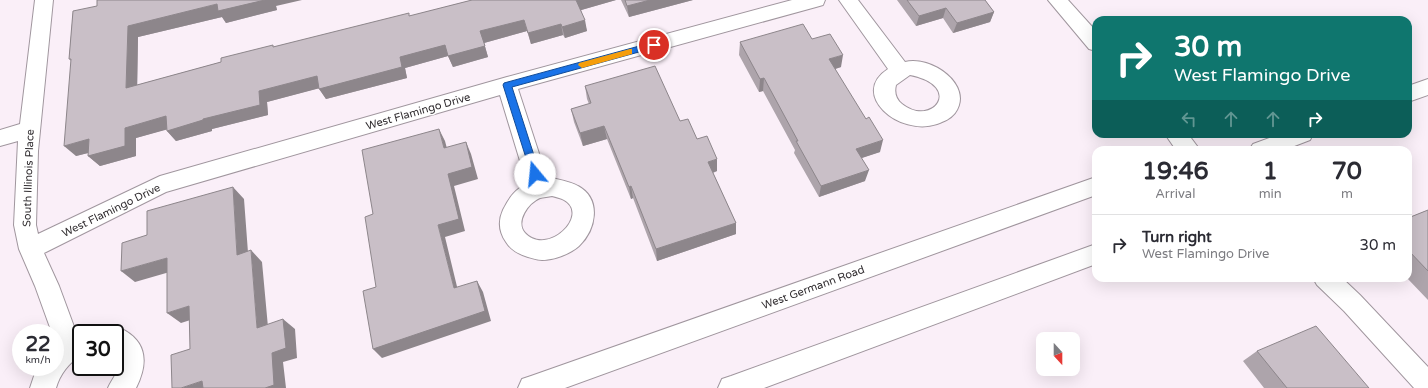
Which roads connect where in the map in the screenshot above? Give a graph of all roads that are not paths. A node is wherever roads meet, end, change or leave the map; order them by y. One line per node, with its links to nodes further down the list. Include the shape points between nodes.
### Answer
1 (44, 0): 10 (street, South Illinois Place)
2 (816, 0): 7 (street, West Flamingo Drive)
3 (848, 0): 6 (street)
4 (1057, 0): 5 (street)
5 (1092, 39)
6 (900, 70)
7 (507, 85): 17 (street); 18 (street, West Flamingo Drive, via 160,185)
8 (1428, 87): 9 (street)
9 (1412, 93)
10 (29, 130): 11 (street); 18 (street, South Illinois Place, via 25,225)
11 (0, 138)
12 (1178, 138): 14 (street)
13 (1292, 138): 15 (street)
14 (1186, 146)
15 (1271, 146)
16 (1092, 187): 27 (street, West Germann Road)
17 (540, 189)
18 (30, 249): 22 (street, South Illinois Place)
19 (1092, 255): 28 (street)
20 (1329, 282): 24 (street)
21 (124, 342): 26 (street, via 130,349 133,360 131,372)
22 (69, 351)
23 (47, 376): 25 (street)
24 (1428, 385)
25 (43, 388)
26 (121, 388)
27 (531, 388)
28 (731, 388)

